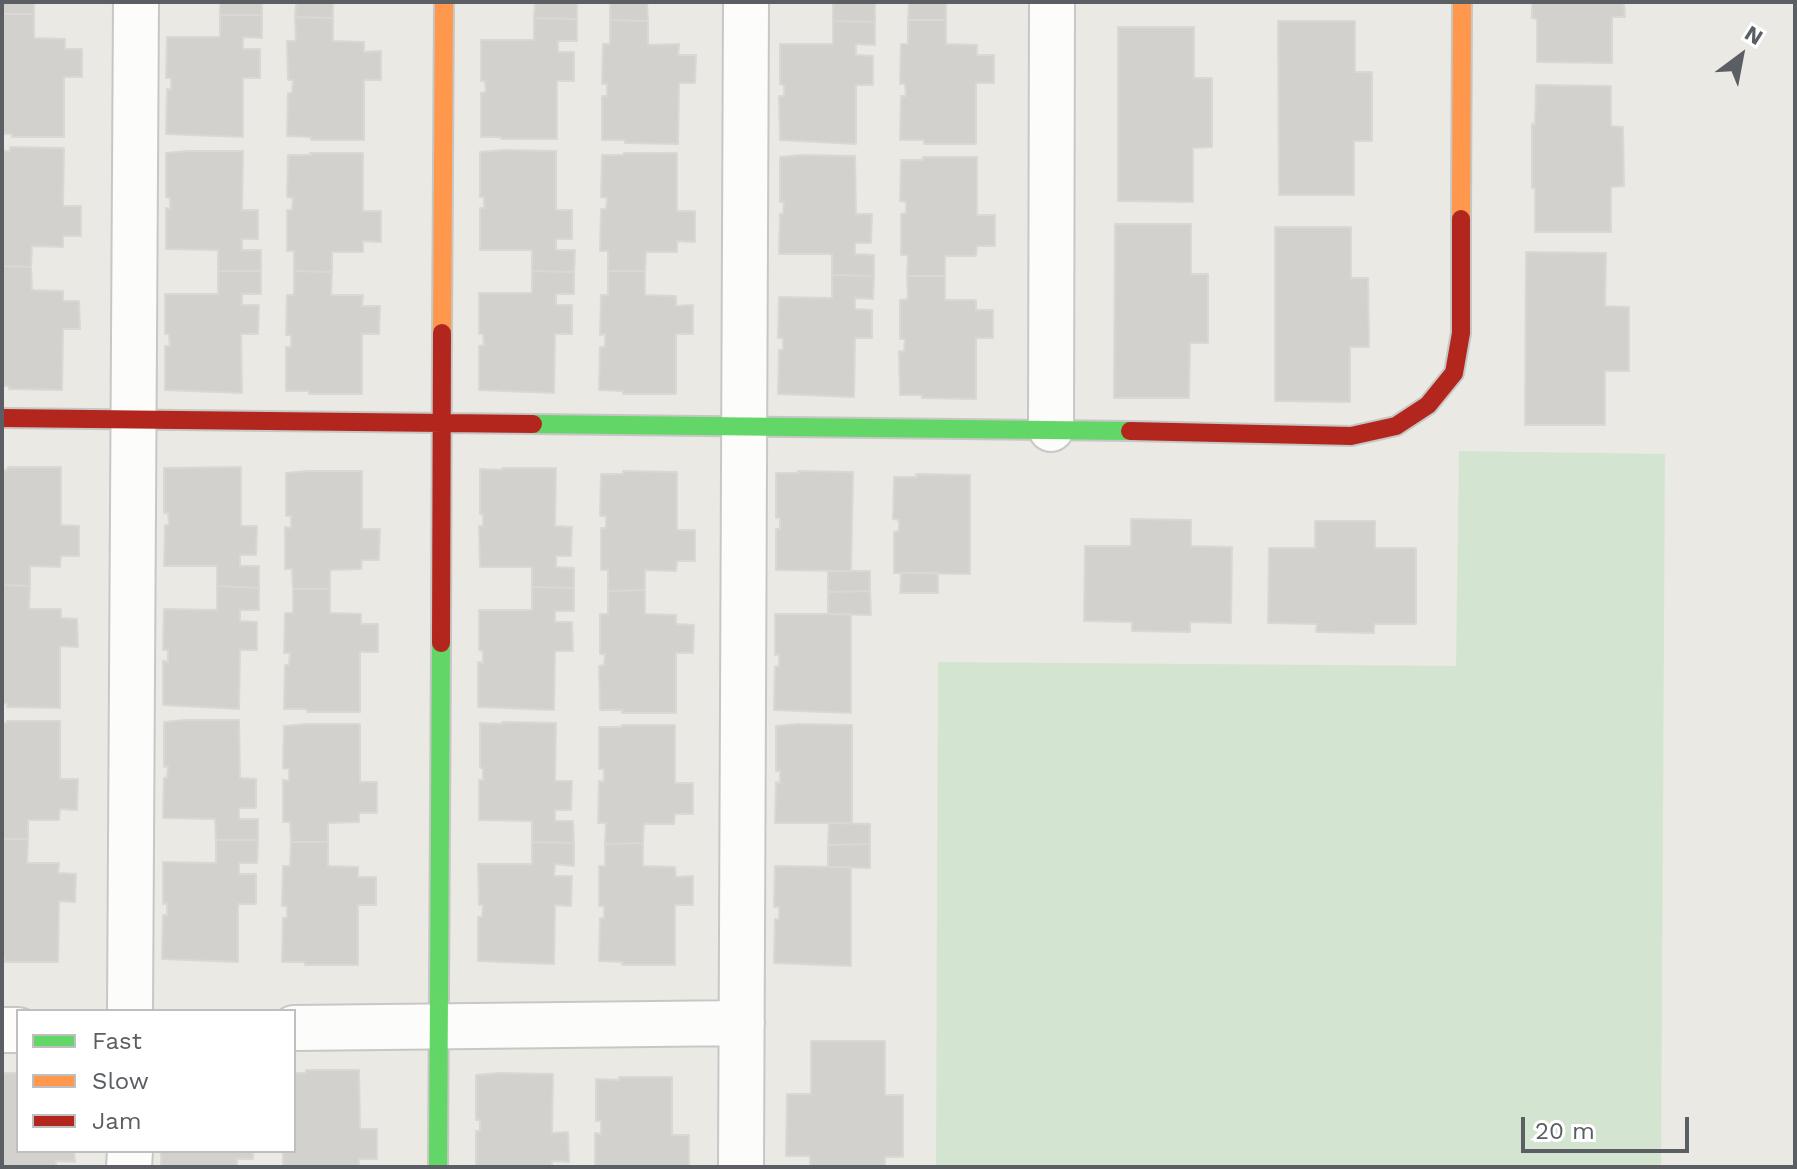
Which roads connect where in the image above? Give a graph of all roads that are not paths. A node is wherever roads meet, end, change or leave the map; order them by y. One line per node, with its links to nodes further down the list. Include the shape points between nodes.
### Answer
1 (136, 2): 7 (street)
2 (444, 2): 8 (street)
3 (746, 2): 9 (street)
4 (1052, 2): 10 (street)
5 (1462, 2): 10 (street, via 1461,333 1454,373 1428,405 1396,426 1351,436)
6 (2, 418): 7 (street)
7 (134, 421): 8 (street); 11 (street)
8 (442, 423): 9 (street); 13 (street)
9 (744, 426): 10 (street); 12 (street)
10 (1051, 429)
11 (130, 1009)
12 (742, 1023): 13 (street); 16 (street)
13 (438, 1026): 14 (street); 15 (street)
14 (296, 1028)
15 (438, 1167)
16 (741, 1167)

